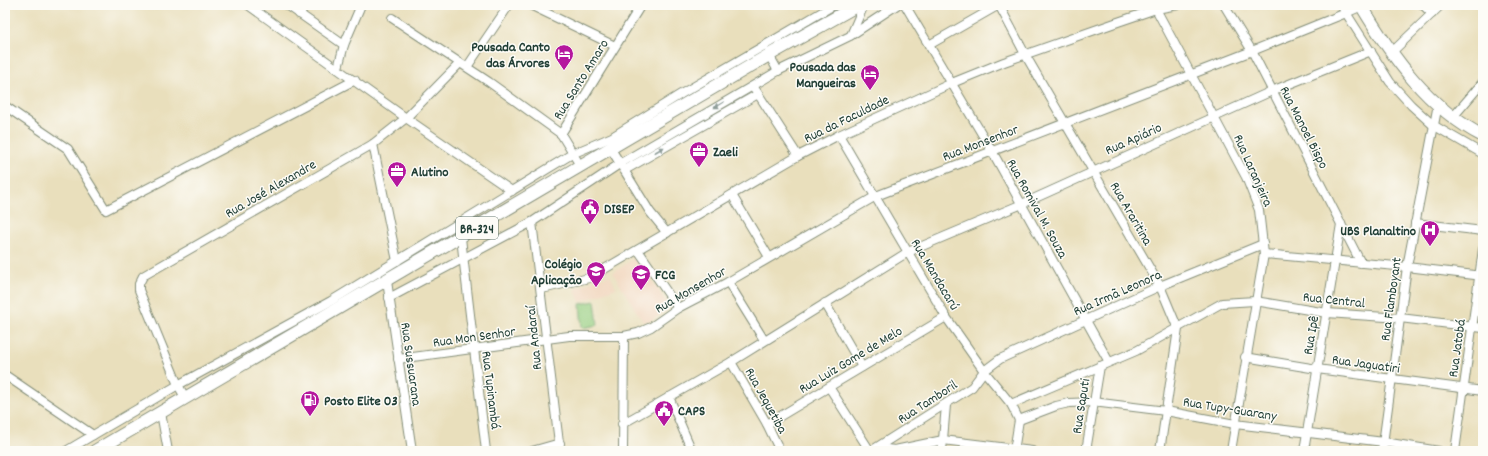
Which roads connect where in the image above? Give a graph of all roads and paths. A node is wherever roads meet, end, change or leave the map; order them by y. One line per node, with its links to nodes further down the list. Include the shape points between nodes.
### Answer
1 (248, 5): 35 (street)
2 (287, 5): 21 (street)
3 (306, 5): 21 (street)
4 (361, 5): 26 (street)
5 (509, 5): 34 (street, Rua José Alexandre)
6 (530, 5): 27 (street)
7 (641, 5): 27 (street, Rua Santo Amaro)
8 (834, 5): 57 (street, via 687,90 612,137)
9 (858, 5): 32 (highway, BR-324)
10 (864, 5): 25 (street)
11 (897, 5): 25 (street)
12 (905, 5): 28 (street, Rua Romival M. Souza)
13 (999, 5): 28 (street); 33 (street, Rua Araritina)
14 (1178, 5): 20 (street, Rua da Faculdade)
15 (1224, 5): 29 (street, Rua Manoel Bispo)
16 (1341, 5): 22 (street)
17 (1362, 5): 22 (street, Rua Monsenhor); 31 (highway)
18 (1423, 5): 23 (street)
19 (1441, 5): 23 (street)
20 (1156, 9): 33 (street, Rua da Faculdade); 37 (street, Rua Laranjeira)
21 (299, 14): 26 (street)
22 (1346, 14): 29 (street, Rua Monsenhor); 30 (street)
23 (1432, 14): 31 (street)
24 (392, 18): 34 (street)
25 (850, 36): 36 (street)
26 (344, 45): 35 (street)
27 (615, 46): 51 (street, Rua Santo Amaro)
28 (929, 46): 40 (street, Rua Romival M. Souza)
29 (1252, 51): 37 (street, Rua Monsenhor); 42 (street, Rua Manoel Bispo)
30 (1371, 51): 42 (street, Rua Apiário); 50 (street, via 1390,82)
31 (1391, 53): 44 (highway)
32 (769, 55): 36 (street); 55 (highway, BR-324)
33 (1026, 56): 40 (street, Rua da Faculdade); 49 (street, Rua Araritina)
34 (464, 65): 48 (street, Rua José Alexandre); 51 (street)
35 (338, 68): 38 (street)
36 (778, 71): 41 (street)
37 (1192, 74): 46 (street, Rua Laranjeira); 49 (street, Rua Monsenhor)
38 (356, 80): 45 (street, via 106,210 68,149); 48 (street)
39 (1483, 82): 47 (street)
40 (952, 83): 52 (street, Rua da Faculdade); 56 (street, Rua Romival M. Souza)
41 (753, 85): 43 (street); 60 (street, one-way to 60)
42 (1272, 90): 46 (street, Rua Apiário); 69 (street, Rua Manoel Bispo)
43 (758, 94): 59 (street); 60 (street, one-way to 43)
44 (1438, 104): 47 (highway); 50 (street, Rua Flamboyant)
45 (5, 106)
46 (1215, 116): 62 (street, Rua Apiário); 73 (street, Rua Laranjeira, via 1256,200)
47 (1453, 117): 53 (highway)
48 (406, 118): 54 (street, Rua José Alexandre); 63 (street)
49 (1066, 122): 56 (street, Rua Monsenhor); 62 (street, Rua Araritina)
50 (1433, 125): 58 (street); 68 (street, Rua Flamboyant)
51 (561, 134): 57 (street, Rua Santo Amaro)
52 (839, 135): 59 (street, Rua da Faculdade); 65 (street, Rua Mandacarú)
53 (1483, 136)
54 (373, 144): 81 (street); 114 (street, Rua José Alexandre, via 140,279 139,290)
55 (611, 149): 60 (street); 61 (highway, BR-324)
56 (992, 151): 65 (street, Rua Monsenhor); 66 (street, Rua Romival M. Souza)
57 (572, 154): 61 (street, Rua Santo Amaro); 63 (street)
58 (1483, 154)
59 (798, 156): 64 (street, Rua da Faculdade)
60 (623, 166): 67 (street); 71 (street, via 650,212)
61 (581, 167): 72 (highway, BR-324)
62 (1092, 171): 66 (street, Rua Apiário); 87 (street, Rua Araritina)
63 (512, 191): 81 (street)
64 (732, 195): 71 (street, Rua da Faculdade); 78 (street)
65 (876, 196): 76 (street, Rua Mandacarú); 78 (street, Rua Monsenhor)
66 (1022, 204): 76 (street, Rua Apiário); 96 (street, Rua Romival M. Souza)
67 (532, 222): 79 (street); 88 (street, Rua Andaraí)
68 (1415, 223): 70 (street); 83 (street, Rua Flamboyant)
69 (1341, 224): 80 (street, Rua Ipê); 82 (street, Rua Manoel Bispo)
70 (1483, 231)
71 (667, 233): 75 (street, Rua da Faculdade)
72 (461, 238): 79 (street, Rua Tupinambá); 85 (highway, BR-324)
73 (1263, 244): 77 (street, Rua Laranjeira); 87 (street, Rua Irmã Leonora)
74 (1483, 249): 84 (street, Rua Jatobá)
75 (638, 250): 88 (street, Rua da Faculdade, via 589,278); 92 (street)
76 (908, 252): 91 (street, Rua Apiário); 94 (street, Rua Mandacarú)
77 (1264, 254): 80 (street); 90 (street, Rua Laranjeira)
78 (769, 257): 86 (street, Rua Monsenhor)
79 (463, 258): 89 (street); 103 (street, Rua Tupinambá)
80 (1336, 260): 82 (street); 93 (street, Rua Ipê)
81 (397, 261): 114 (street, via 298,320)
82 (1361, 263): 83 (street)
83 (1407, 267): 84 (street); 95 (street, Rua Flamboyant)
84 (1481, 276): 97 (street, Rua Jatobá)
85 (387, 281): 89 (street, Rua Sussuarana); 119 (highway, BR-324)
86 (728, 282): 92 (street, Rua Monsenhor); 102 (street)
87 (1160, 286): 96 (street, Rua Irmã Leonora); 99 (street, Rua Araritina)
88 (542, 289): 101 (street, Rua Andaraí)
89 (389, 298): 105 (street, Rua Sussuarana)
90 (1255, 301): 93 (street, Rua Central); 99 (street, Rua Central, via 1222,304); 104 (street, Rua Laranjeira)
91 (825, 303): 102 (street, Rua Apiário); 109 (street)
92 (678, 308): 100 (street, Rua Monsenhor, via 651,327)
93 (1327, 313): 95 (street, Rua Central); 110 (street, Rua Ipê)
94 (946, 317): 109 (street, Rua Luiz Gome de Melo); 111 (street, Rua Mandacarú)
95 (1400, 318): 97 (street, Rua Central); 113 (street, Rua Flamboyant)
96 (1086, 320): 107 (street, Rua Romival M. Souza); 111 (street, Rua Irmã Leonora, via 1000,359)
97 (1472, 327): 98 (street, Rua Central); 116 (street, Rua Jatobá)
98 (1483, 328)
99 (1178, 329): 107 (street, Rua Central); 123 (street)
100 (624, 336): 101 (street, Rua Mon Senhor, via 569,336); 126 (street)
101 (546, 339): 103 (street, Rua Mon Senhor); 133 (street, Rua Andaraí)
102 (764, 340): 106 (street, Rua Apiário)
103 (474, 349): 105 (street, Rua Mon Senhor); 140 (street, Rua Tupinambá)
104 (1245, 357): 110 (street, Rua Jaguatiri); 128 (street, Rua Laranjeira)
105 (398, 359): 139 (street, Rua Sussuarana)
106 (731, 362): 118 (street, Rua Apiário); 127 (street, Rua Jequetiba)
107 (1109, 362): 108 (street, Rua Central)
108 (1100, 366): 120 (street, Rua Saputi); 121 (street, Rua Central)
109 (862, 367): 115 (street, Rua Luiz Gome de Melo)
110 (1317, 369): 113 (street, Rua Jaguatiri); 129 (street, Rua Ipê)
111 (984, 371): 121 (street, Rua Mandacarú); 122 (street, Rua Tamboril, via 972,387)
112 (5, 375): 130 (street)
113 (1392, 379): 116 (street, Rua Jaguatiri); 132 (street, Rua Flamboyant)
114 (178, 385): 119 (street); 130 (street)
115 (829, 387): 127 (street, Rua Luiz Gome de Melo); 134 (street)
116 (1463, 389): 117 (street, Rua Jaguatiri); 153 (street, Rua Jatobá)
117 (1483, 391)
118 (669, 397): 126 (street, Rua Apiário); 143 (street)
119 (186, 399): 124 (highway, BR-324)
120 (1093, 402): 123 (street, Rua Tupy-Guarany); 125 (street, Rua Tupy-Guarany, via 1056,406); 147 (street, Rua Saputi)
121 (1011, 404): 125 (street, Rua Mandacarú)
122 (946, 405): 131 (street); 134 (street, Rua Tamboril)
123 (1166, 411): 128 (street, Rua Tupy-Guarany); 148 (street)
124 (161, 412): 137 (highway, BR-324); 138 (street)
125 (1019, 420): 135 (street)
126 (622, 424): 142 (street)
127 (767, 424): 144 (street, Rua Jequetiba)
128 (1235, 424): 129 (street, Rua Tupy-Guarany); 149 (street, Rua Laranjeira)
129 (1307, 433): 132 (street, Rua Tupy-Guarany); 150 (street, Rua Ipê)
130 (93, 435): 136 (street)
131 (943, 440): 134 (street, via 895,450); 135 (street); 145 (street)
132 (1384, 442): 151 (street, Rua Flamboyant); 152 (street, Rua Tupy-Guarany)
133 (560, 447): 141 (street)
134 (873, 450)
135 (1014, 450): 146 (street)
136 (66, 451)
137 (96, 451)
138 (168, 451)
139 (412, 451)
140 (486, 451)
141 (532, 451)
142 (623, 451)
143 (692, 451)
144 (780, 451)
145 (942, 451)
146 (1032, 451)
147 (1086, 451)
148 (1160, 451)
149 (1231, 451)
150 (1304, 451)
151 (1382, 451)
152 (1439, 451)
153 (1455, 451)

